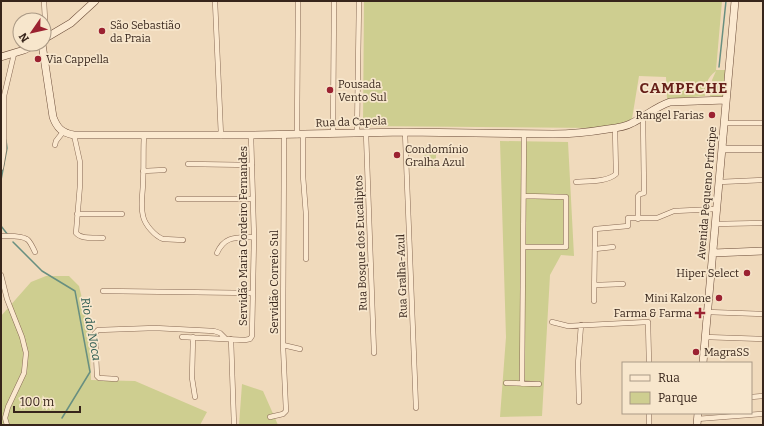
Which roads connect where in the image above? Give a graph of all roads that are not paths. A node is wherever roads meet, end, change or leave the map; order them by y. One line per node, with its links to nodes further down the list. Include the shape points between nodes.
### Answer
1 (44, 1): 8 (street)
2 (95, 1): 9 (main road, via 71,23)
3 (215, 1): 30 (street)
4 (298, 1): 29 (street)
5 (334, 1): 24 (street)
6 (360, 1): 21 (street)
7 (735, 1): 14 (main road, Avenida Pequeno Príncipe)
8 (44, 12)
9 (52, 35)
10 (19, 52): 12 (main road)
11 (45, 52): 19 (main road, via 51,112 57,126)
12 (14, 54): 13 (main road); 36 (street, via 4,96 4,150)
13 (1, 57)
14 (726, 100): 15 (main road, Rua da Capela, via 670,102); 16 (main road, Avenida Pequeno Príncipe)
15 (643, 116): 18 (main road, Rua da Capela, via 632,123); 48 (street, via 644,193 638,196)
16 (724, 123): 17 (street); 32 (main road, Avenida Pequeno Príncipe)
17 (763, 123)
18 (615, 128): 23 (main road, Rua da Capela, via 576,133); 40 (street, via 616,174 606,179)
19 (63, 132): 25 (main road, Rua da Capela); 31 (street)
20 (405, 132): 22 (main road, Rua da Capela); 23 (main road, Rua da Capela); 91 (street, Rua Gralha-Azul)
21 (357, 133): 22 (main road, Rua da Capela); 24 (main road, Rua da Capela)
22 (366, 133): 80 (street, Rua Bosque dos Eucaliptos)
23 (524, 133): 42 (street)
24 (333, 134): 29 (main road, Rua da Capela)
25 (74, 135): 26 (main road, Rua da Capela); 46 (street, via 80,162)
26 (144, 135): 30 (main road, Rua da Capela); 38 (street)
27 (251, 135): 28 (main road, Rua da Capela); 30 (main road, Rua da Capela); 35 (street, Servidão Maria Cordeiro Fernandes)
28 (284, 135): 29 (main road, Rua da Capela); 78 (street, Servidão Correio Sul)
29 (300, 135): 62 (street, via 306,215)
30 (221, 136)
31 (55, 145)
32 (722, 148): 33 (main road); 41 (main road, Avenida Pequeno Príncipe)
33 (763, 149)
34 (188, 164): 35 (street)
35 (252, 165): 44 (street, Servidão Maria Cordeiro Fernandes)
36 (1, 168)
37 (164, 170): 38 (street)
38 (143, 171): 54 (street, via 141,205 145,222 160,238)
39 (763, 180): 41 (street)
40 (576, 182)
41 (719, 182): 45 (main road, Avenida Pequeno Príncipe)
42 (524, 196): 55 (street); 55 (street, via 566,198 566,248)
43 (178, 199): 44 (street)
44 (253, 199): 52 (street, Servidão Maria Cordeiro Fernandes)
45 (717, 209): 48 (street, via 674,211 657,218); 50 (main road, Avenida Pequeno Príncipe)
46 (78, 214): 47 (street); 53 (street, via 78,235)
47 (122, 214)
48 (638, 219): 57 (street, via 628,218 628,226 595,229)
49 (763, 223): 50 (street)
50 (715, 224): 61 (main road, Avenida Pequeno Príncipe)
51 (1, 236): 59 (street, via 25,238 29,240)
52 (254, 237): 60 (street, via 225,241); 67 (street, Servidão Maria Cordeiro Fernandes)
53 (103, 238)
54 (183, 240)
55 (523, 247): 85 (street)
56 (613, 247): 57 (street)
57 (595, 249): 65 (street)
58 (763, 251): 61 (main road)
59 (35, 252)
60 (217, 253)
61 (713, 253): 69 (main road, Avenida Pequeno Príncipe)
62 (306, 259)
63 (1, 275): 96 (street, via 26,353 24,373 8,407)
64 (623, 284): 65 (street)
65 (595, 285): 68 (street)
66 (103, 291): 67 (street)
67 (252, 294): 76 (street, Servidão Maria Cordeiro Fernandes, via 252,336 247,340)
68 (594, 301)
69 (707, 312): 70 (street); 75 (main road, Avenida Pequeno Príncipe)
70 (763, 314)
71 (552, 322): 72 (street, via 565,326)
72 (581, 326): 81 (street, via 648,322); 90 (street)
73 (182, 337): 74 (street, Servidão Maria Cordeiro Fernandes)
74 (193, 337): 76 (street, Servidão Maria Cordeiro Fernandes); 88 (street, via 192,378)
75 (705, 337): 77 (street); 82 (main road, Avenida Pequeno Príncipe)
76 (228, 339): 83 (street, via 214,331 155,328 98,330 95,333 96,374 99,378); 97 (street)
77 (763, 339)
78 (283, 345): 79 (street); 94 (street, Servidão Correio Sul, via 286,411)
79 (300, 349)
80 (374, 353)
81 (649, 362)
82 (703, 362)
83 (116, 379)
84 (506, 383): 85 (street)
85 (522, 384): 86 (street)
86 (539, 384)
87 (763, 396): 89 (street)
88 (195, 397)
89 (752, 397)
90 (579, 402)
91 (416, 408)
92 (649, 414): 98 (street)
93 (762, 414): 95 (street)
94 (270, 417)
95 (697, 419)
96 (7, 425)
97 (234, 425)
98 (649, 425)

